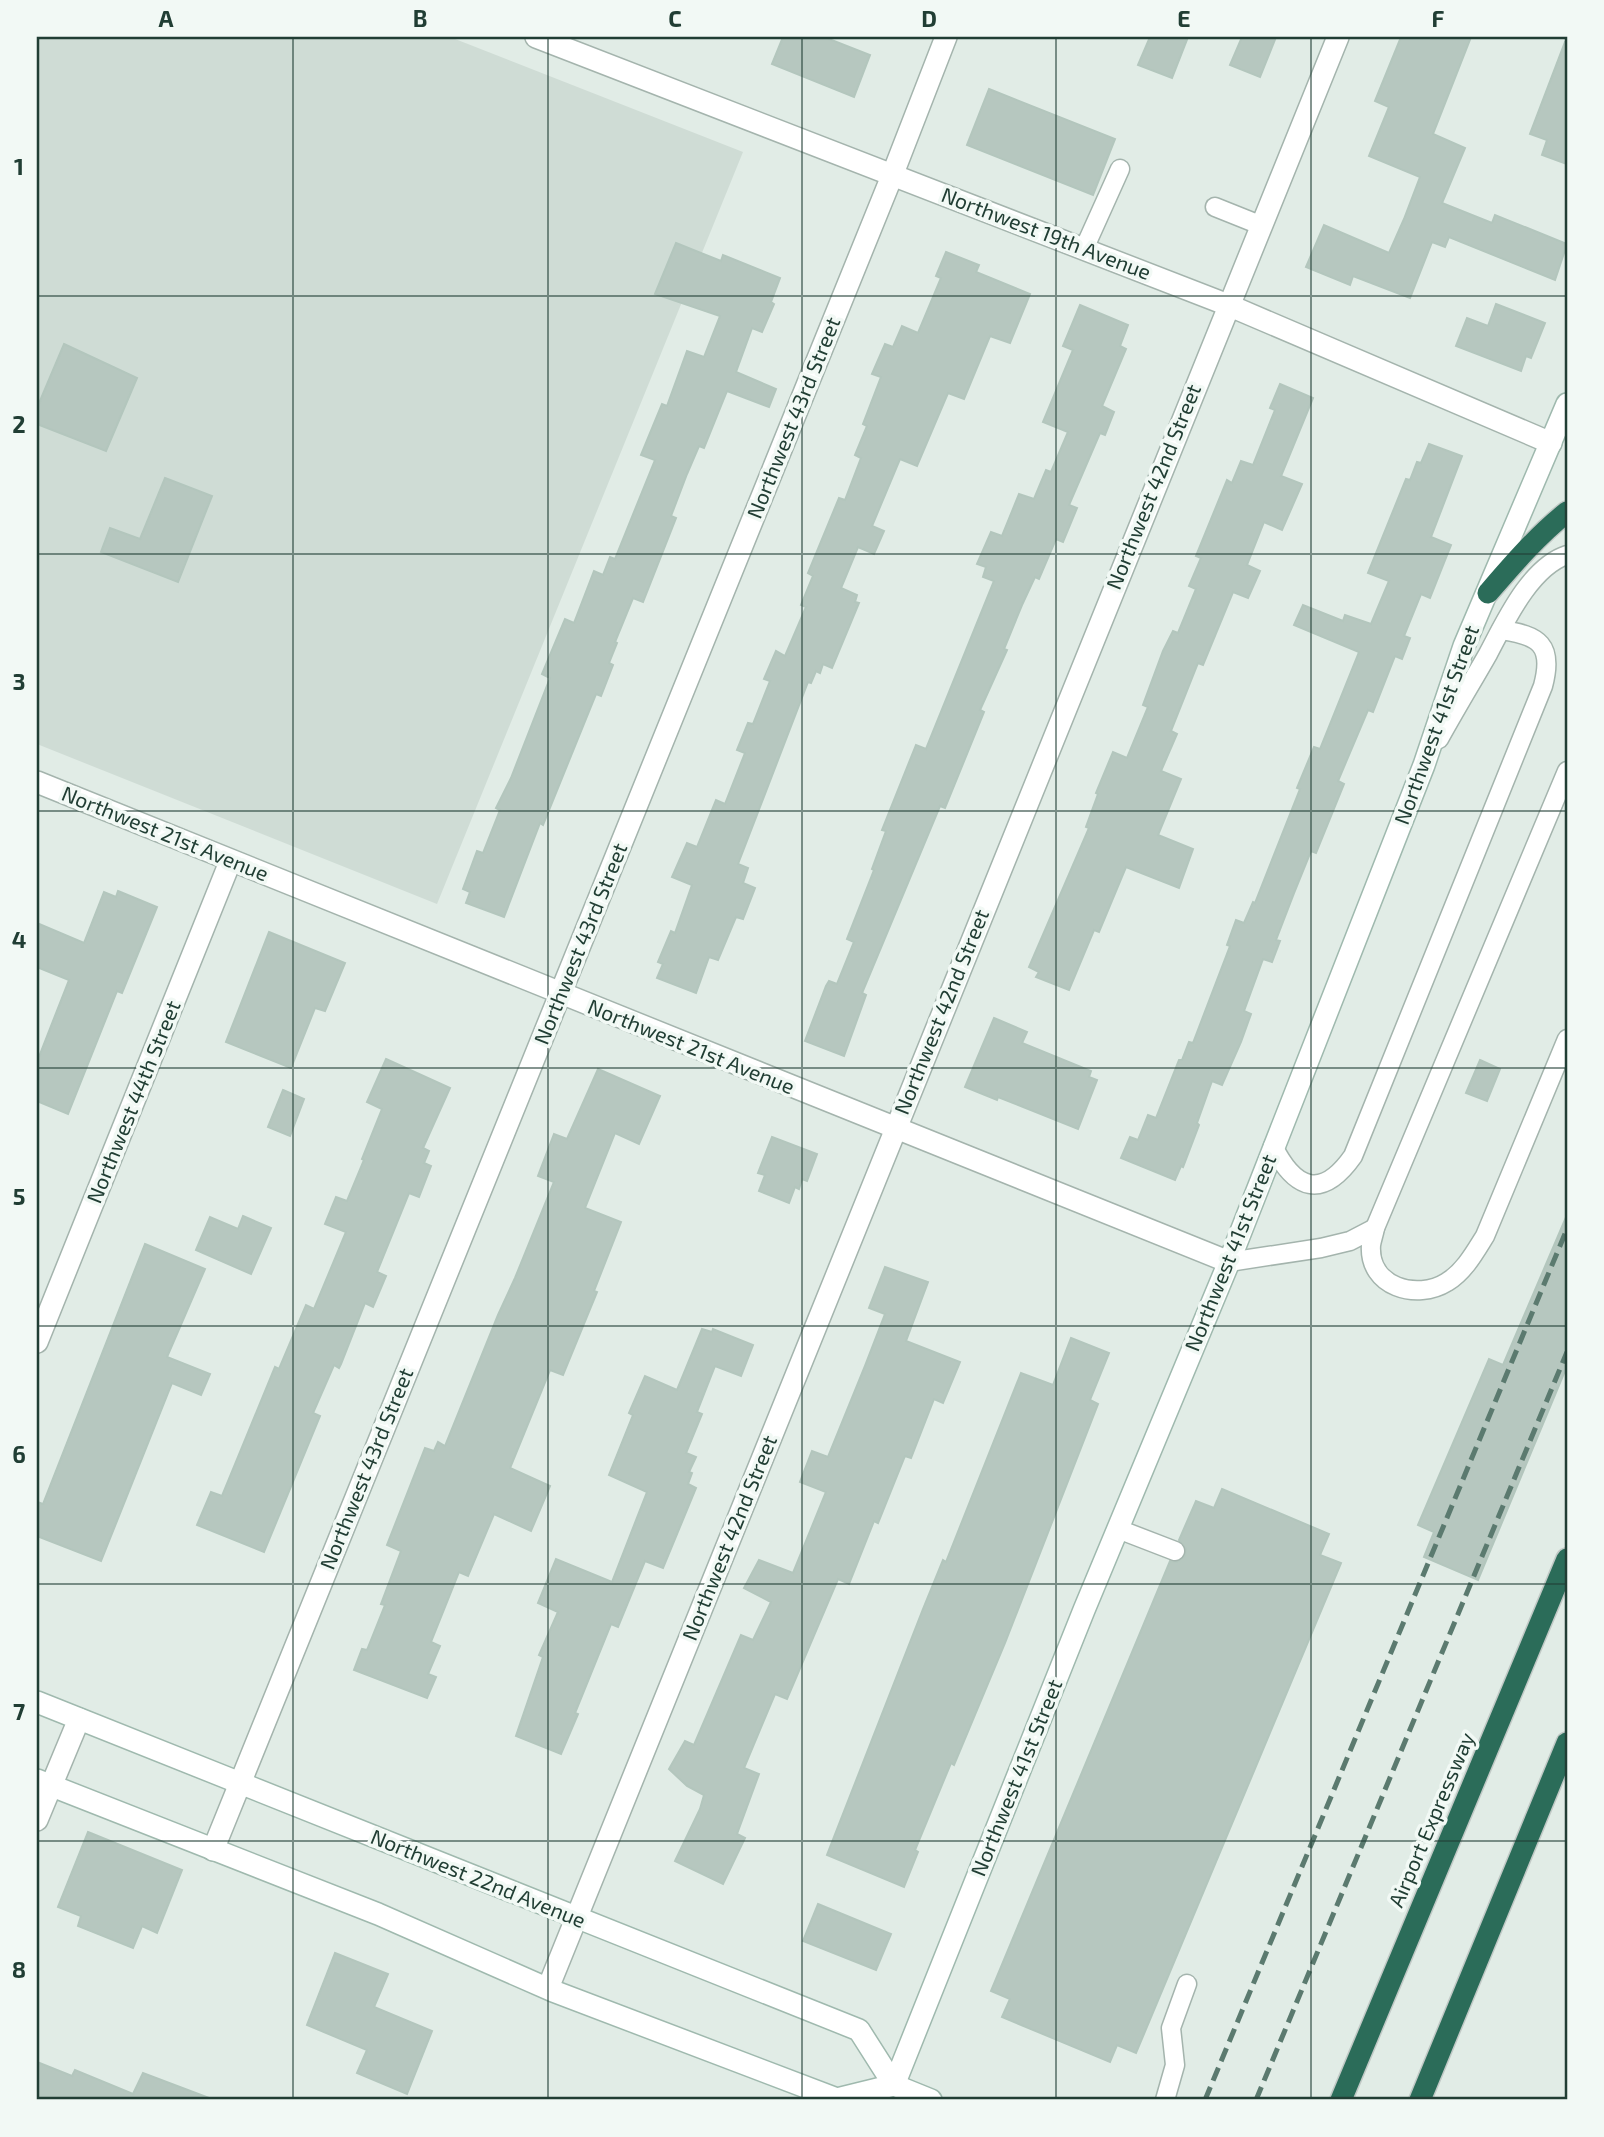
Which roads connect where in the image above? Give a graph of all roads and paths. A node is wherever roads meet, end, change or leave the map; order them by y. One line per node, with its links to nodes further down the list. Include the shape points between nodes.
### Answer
1 (536, 37): 4 (street, Northwest 19th Avenue)
2 (946, 37): 6 (street, Northwest 43rd Street)
3 (1338, 37): 8 (street, Northwest 42nd Street)
4 (561, 41): 6 (street, Northwest 19th Avenue)
5 (1120, 169): 9 (lane)
6 (892, 176): 9 (street, Northwest 19th Avenue); 21 (street, Northwest 43rd Street)
7 (1214, 207): 8 (lane)
8 (1260, 225): 10 (street, Northwest 42nd Street)
9 (1084, 249): 10 (street, Northwest 19th Avenue)
10 (1228, 304): 12 (street, Northwest 19th Avenue); 23 (street, Northwest 42nd Street)
11 (1567, 404): 12 (street, Northwest 41st Street)
12 (1551, 443): 15 (street, Northwest 41st Street)
13 (1567, 512): 15 (highway)
14 (1567, 555): 16 (lane, via 1541,572)
15 (1488, 593): 17 (street, Northwest 41st Street, via 1464,646)
16 (1500, 630): 17 (lane); 24 (lane, via 1520,632 1541,643 1548,656 1543,686 1353,1156 1330,1180 1305,1184 1290,1175)
17 (1424, 765): 24 (street, Northwest 41st Street)
18 (1567, 771): 25 (lane)
19 (37, 782): 20 (street, Northwest 21st Avenue)
20 (230, 862): 21 (street, Northwest 21st Avenue); 27 (street, Northwest 44th Street)
21 (560, 994): 23 (street, Northwest 21st Avenue); 35 (street, Northwest 43rd Street)
22 (1567, 1039): 25 (lane, via 1485,1236 1461,1270 1429,1291 1401,1289 1378,1272 1371,1246)
23 (895, 1129): 26 (street, Northwest 21st Avenue); 38 (street, Northwest 42nd Street)
24 (1273, 1146): 26 (street, Northwest 41st Street)
25 (1375, 1228): 26 (lane, via 1350,1241 1321,1248)
26 (1229, 1262): 28 (street, Northwest 41st Street)
27 (37, 1342)
28 (1118, 1529): 29 (lane); 41 (street, Northwest 41st Street)
29 (1175, 1551)
30 (1567, 1559): 44 (highway, Airport Expressway)
31 (37, 1702): 32 (street, Northwest 22nd Avenue)
32 (79, 1719): 34 (street); 35 (street, Northwest 22nd Avenue)
33 (1567, 1743): 45 (highway)
34 (44, 1783): 36 (street); 37 (street)
35 (240, 1783): 37 (street, Northwest 43rd Street); 38 (street, Northwest 22nd Avenue)
36 (37, 1820)
37 (213, 1850): 40 (street, via 378,1914)
38 (577, 1919): 40 (street, Northwest 42nd Street); 41 (street, Northwest 22nd Avenue, via 859,2030)
39 (1187, 1984): 43 (lane, via 1171,2028 1175,2065)
40 (548, 1989): 41 (street, via 838,2099)
41 (891, 2092): 42 (street)
42 (932, 2100)
43 (1165, 2100)
44 (1341, 2100)
45 (1420, 2100)

